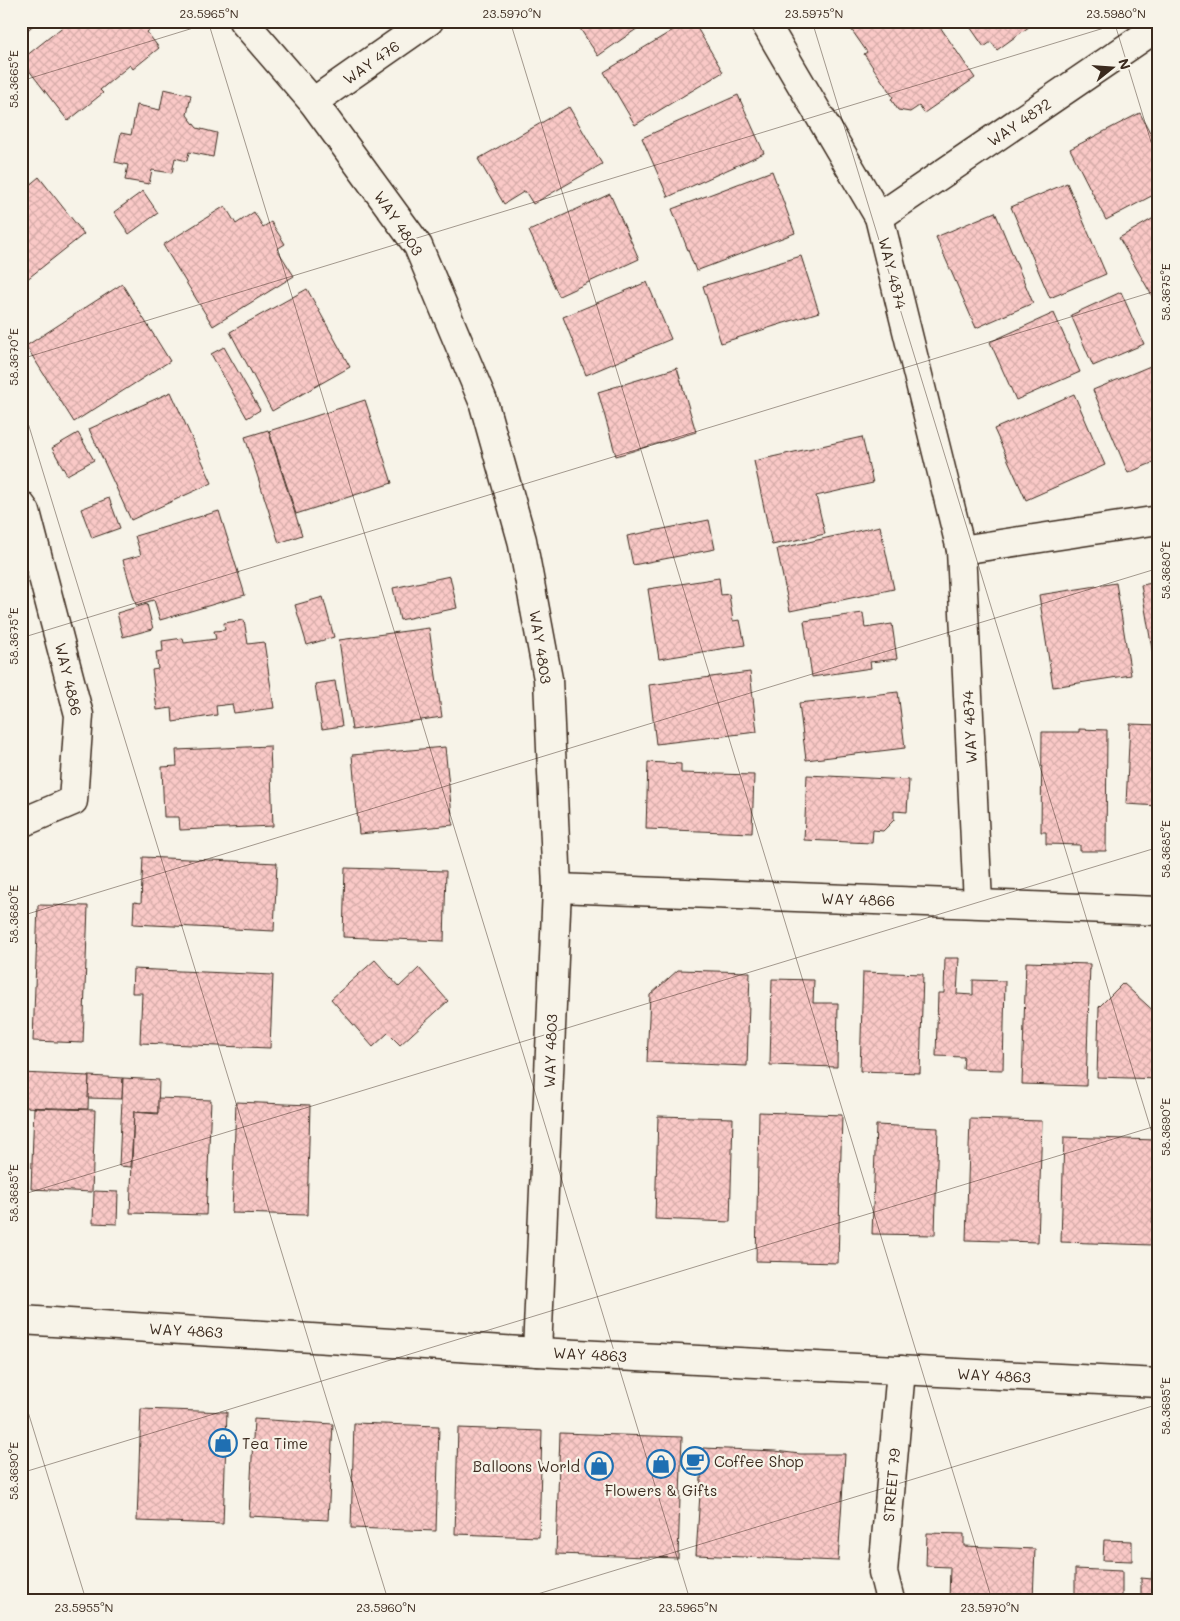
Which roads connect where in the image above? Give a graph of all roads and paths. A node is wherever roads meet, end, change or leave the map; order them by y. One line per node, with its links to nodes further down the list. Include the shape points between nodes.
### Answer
1 (243, 21): 5 (street, WAY 4803)
2 (429, 21): 5 (street, WAY 476)
3 (764, 21): 6 (street, WAY 4874)
4 (1156, 36): 6 (street, WAY 4872)
5 (313, 102): 11 (street, WAY 4803, via 418,246 483,401 522,540 548,680)
6 (879, 217): 9 (street, WAY 4874)
7 (21, 505): 10 (street, WAY 4886, via 26,512 79,715 73,801)
8 (1159, 520): 9 (street)
9 (961, 550): 12 (street, WAY 4874)
10 (21, 823)
11 (557, 888): 12 (street, WAY 4866); 15 (street, WAY 4803)
12 (978, 903): 13 (street, WAY 4866)
13 (1159, 911)
14 (21, 1320): 15 (street, WAY 4863)
15 (537, 1352): 16 (street, WAY 4863)
16 (901, 1370): 17 (street, WAY 4863); 18 (street, STREET 79, via 883,1572)
17 (1159, 1383)
18 (890, 1600)

